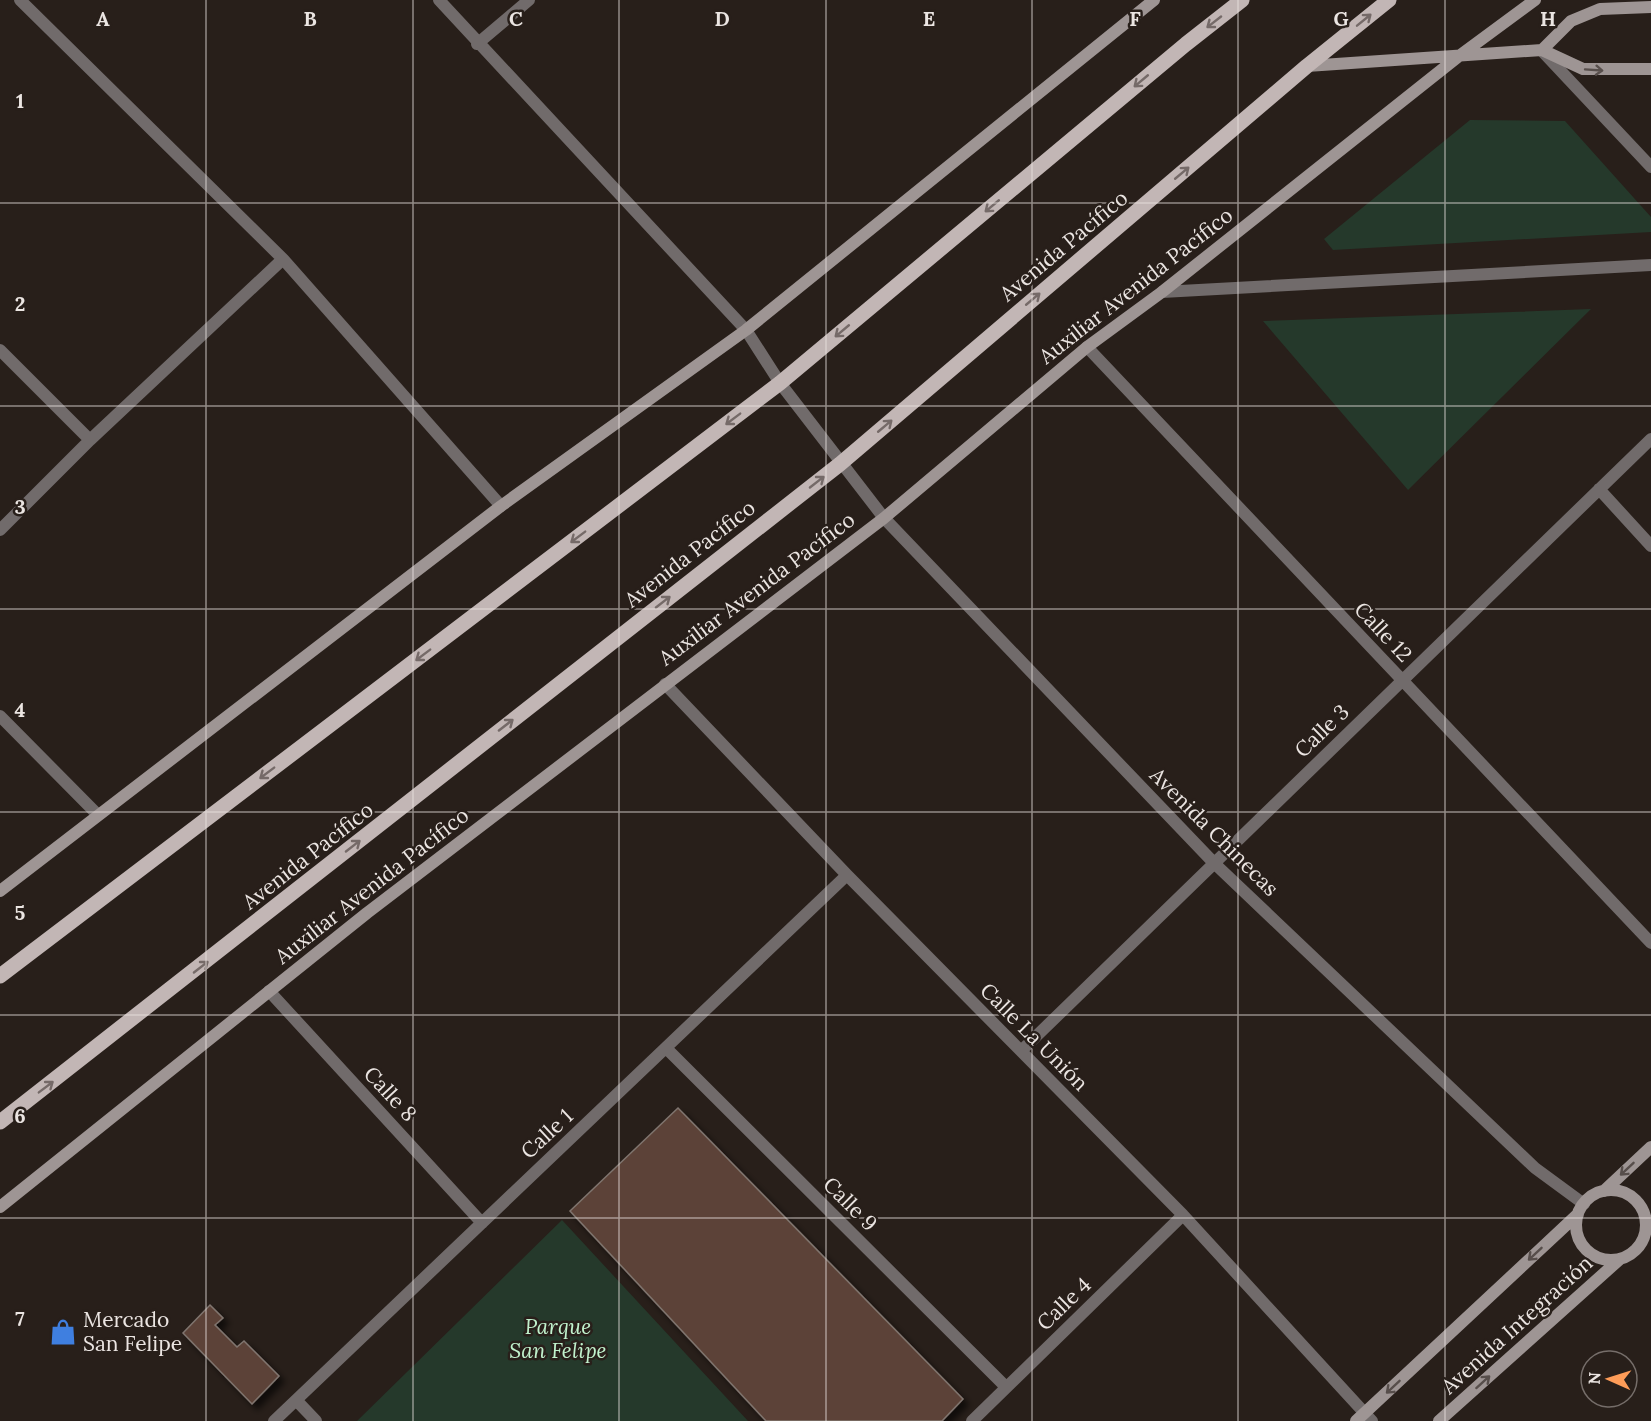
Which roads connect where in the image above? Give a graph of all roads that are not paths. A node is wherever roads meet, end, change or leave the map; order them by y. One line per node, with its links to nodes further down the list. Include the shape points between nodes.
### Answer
1 (20, 0): 15 (street)
2 (439, 0): 9 (street)
3 (529, 0): 9 (street)
4 (1154, 0): 18 (main road)
5 (1242, 0): 21 (main road, one-way to 21)
6 (1389, 0): 12 (main road, Avenida Pacífico, one-way to 6)
7 (1535, 0): 11 (main road, Auxiliar Avenida Pacífico)
8 (1651, 7): 10 (main road, via 1600,9 1571,21)
9 (477, 44): 18 (street)
10 (1542, 50): 11 (main road); 13 (main road, one-way to 13, via 1583,69); 14 (street)
11 (1459, 56): 12 (main road); 17 (main road, Auxiliar Avenida Pacífico)
12 (1307, 66): 24 (main road, Avenida Pacífico, one-way to 12)
13 (1651, 69)
14 (1651, 167)
15 (283, 259): 23 (street); 26 (street)
16 (1651, 265): 17 (street)
17 (1162, 292): 19 (main road, Auxiliar Avenida Pacífico)
18 (746, 330): 21 (street); 26 (main road)
19 (1088, 347): 27 (main road, Auxiliar Avenida Pacífico); 30 (street, Calle 12)
20 (0, 350): 23 (street)
21 (780, 384): 24 (street, Avenida Chinecas); 38 (main road, one-way to 38)
22 (1651, 438): 25 (street, Calle 3)
23 (90, 440): 28 (street)
24 (840, 464): 27 (street, Avenida Chinecas); 42 (main road, Avenida Pacífico, one-way to 24)
25 (1599, 489): 29 (street); 30 (street, Calle 3)
26 (501, 506): 33 (main road)
27 (884, 518): 31 (main road, Auxiliar Avenida Pacífico); 34 (street, Avenida Chinecas)
28 (0, 530)
29 (1651, 546)
30 (1402, 681): 34 (street, Calle 3); 37 (street, Calle 12)
31 (664, 684): 35 (street, Calle La Unión); 39 (main road, Auxiliar Avenida Pacífico)
32 (0, 716): 33 (street)
33 (97, 814): 36 (main road)
34 (1214, 863): 41 (street, Calle 3); 46 (street, Avenida Chinecas)
35 (847, 876): 40 (street, Calle 1); 41 (street, Calle La Unión)
36 (0, 891)
37 (1651, 943)
38 (0, 976)
39 (269, 992): 45 (main road, Auxiliar Avenida Pacífico); 48 (street, Calle 8)
40 (666, 1048): 48 (street, Calle 1); 51 (street, Calle 9)
41 (1021, 1051): 47 (street, Calle La Unión)
42 (0, 1122)
43 (1651, 1147): 44 (main road, one-way to 44)
44 (1604, 1191): 46 (main road, via 1593,1195); 49 (main road, via 1616,1190 1632,1197 1644,1211)
45 (0, 1207)
46 (1581, 1209): 50 (main road, via 1577,1226 1586,1248 1596,1256); 53 (main road, one-way to 53)
47 (1183, 1215): 51 (street, Calle 4); 53 (street, Calle La Unión)
48 (482, 1222): 52 (street, Calle 1)
49 (1648, 1229): 50 (main road, via 1639,1246)
50 (1620, 1259): 57 (main road, Avenida Integración, one-way to 50)
51 (1006, 1387): 56 (street, Calle 4)
52 (296, 1400): 54 (street, Calle 1); 55 (street)
53 (1364, 1418)
54 (274, 1421)
55 (316, 1421)
56 (972, 1421)
57 (1439, 1421)

